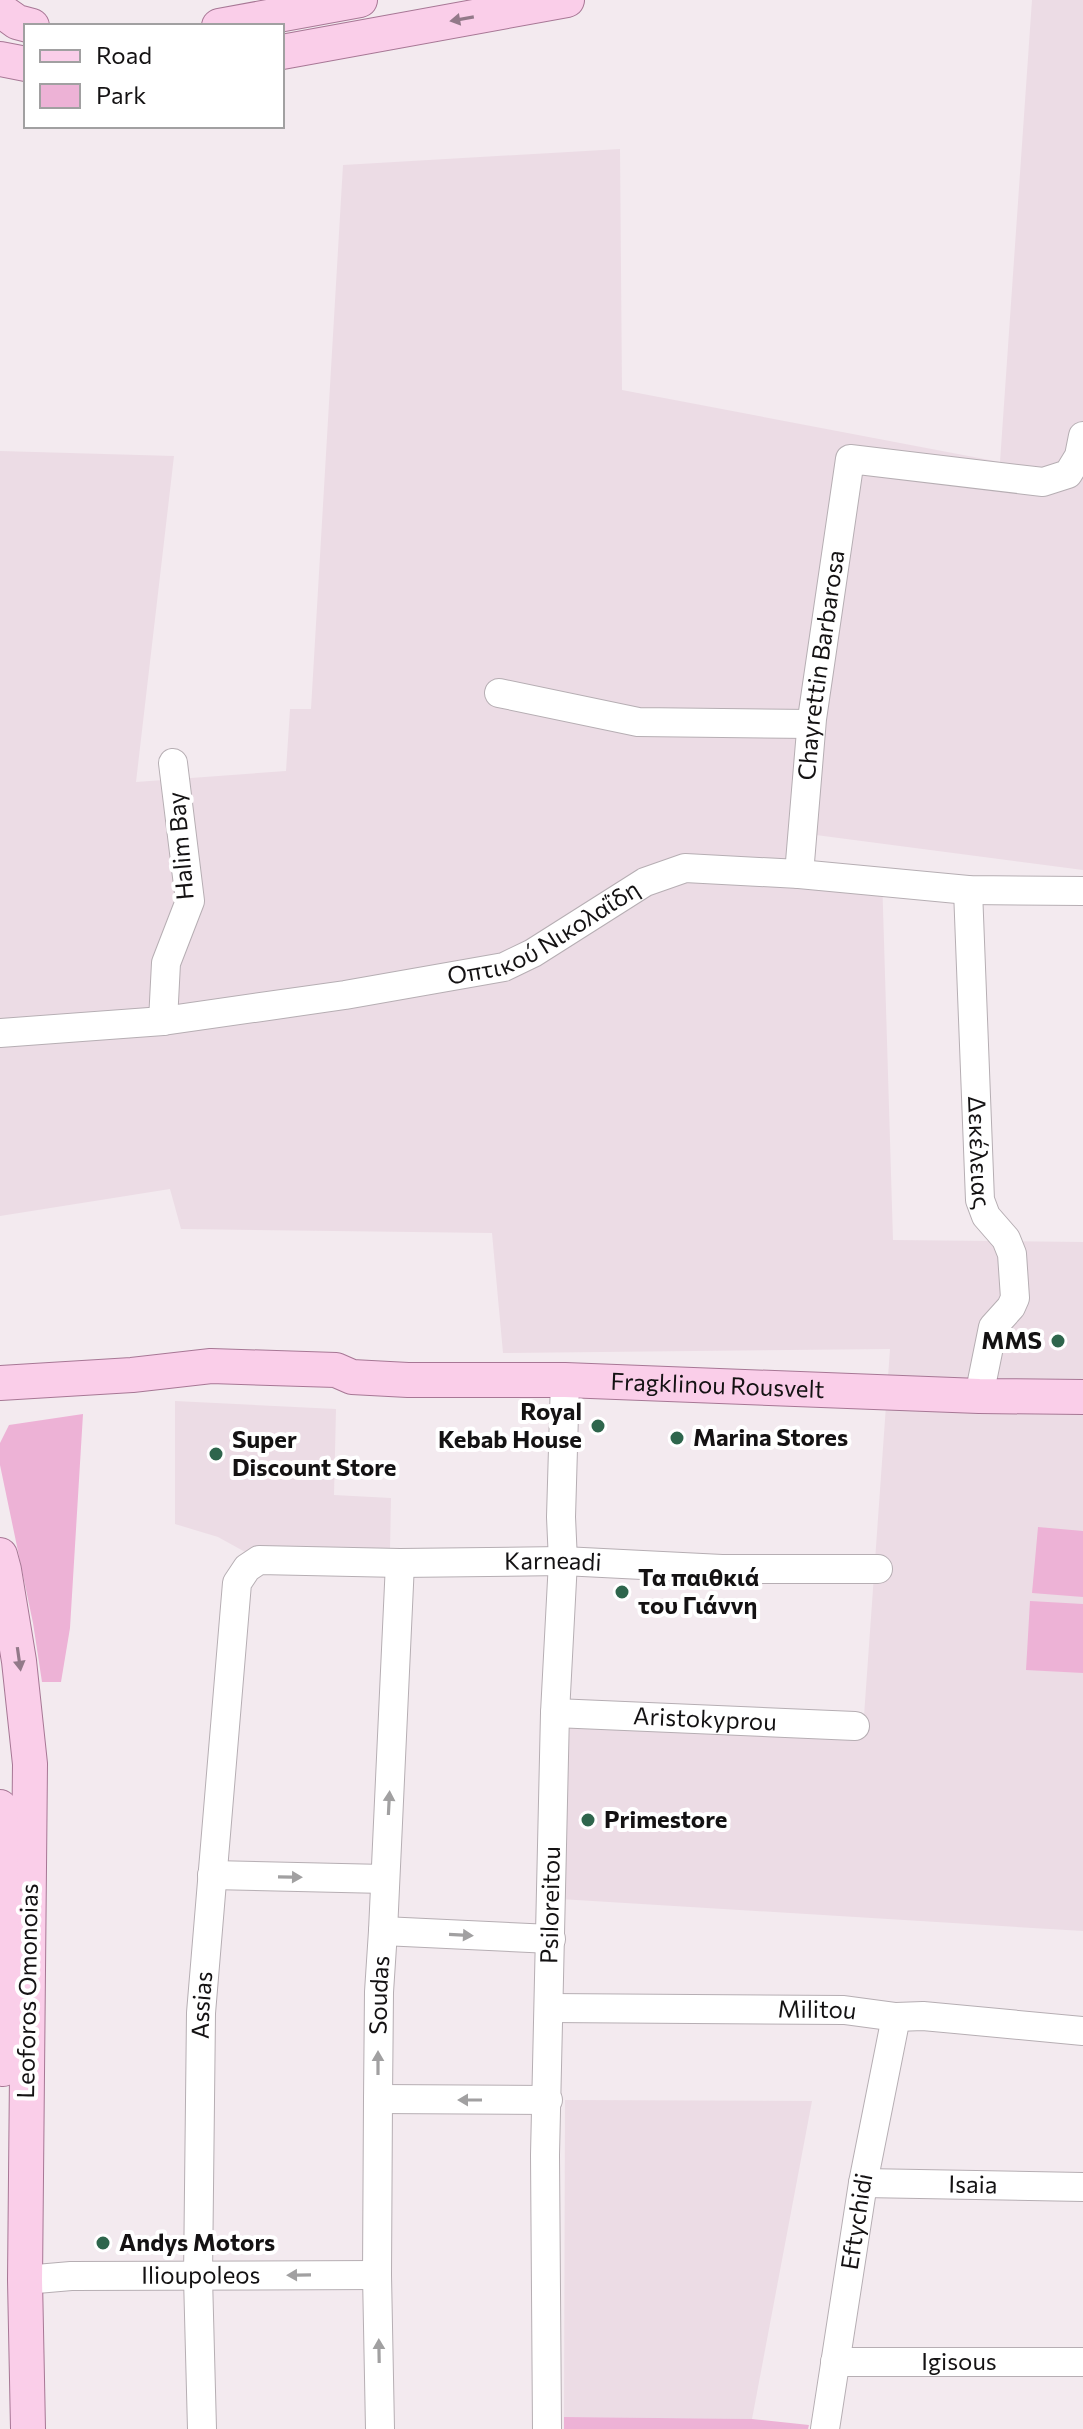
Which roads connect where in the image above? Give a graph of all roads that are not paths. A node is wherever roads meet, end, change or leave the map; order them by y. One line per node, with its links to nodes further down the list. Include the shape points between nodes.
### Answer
1 (360, 0): 5 (main road)
2 (567, 0): 6 (main road, one-way to 6)
3 (0, 10): 4 (main road)
4 (24, 24)
5 (230, 24)
6 (284, 52)
7 (0, 59): 8 (main road)
8 (24, 64)
9 (1083, 436): 11 (street, Chayrettin Barbarosa, via 1068,474 1043,482 850,459)
10 (499, 693): 11 (street, via 638,722)
11 (811, 724): 13 (street, Chayrettin Barbarosa)
12 (173, 763): 16 (street, Halim Bay, via 190,901 166,963)
13 (799, 874): 14 (street, Οπτικού Νικολαΐδη); 16 (street, Οπτικού Νικολαΐδη, via 685,868 645,882 504,967)
14 (968, 890): 15 (street, Οπτικού Νικολαΐδη); 21 (street, Δεκέλειας, via 980,1200 1012,1254 1015,1298 993,1327)
15 (1083, 891)
16 (163, 1021): 17 (street, Οπτικού Νικολαΐδη)
17 (0, 1033)
18 (352, 1377): 19 (main road, Fragklinou Rousvelt); 20 (main road, Fragklinou Rousvelt, via 336,1370 211,1366); 23 (main road, Fragklinou Rousvelt, via 339,1386 215,1383)
19 (565, 1380): 21 (main road, Fragklinou Rousvelt); 25 (street, Psiloreitou)
20 (0, 1383)
21 (979, 1396): 22 (main road, Fragklinou Rousvelt)
22 (1083, 1397)
23 (0, 1406)
24 (0, 1555): 46 (main road, Leoforos Omonoias, one-way to 46, via 30,1764)
25 (563, 1561): 26 (street, Karneadi); 27 (street, Karneadi); 29 (street, Psiloreitou)
26 (400, 1563): 28 (street, Karneadi, via 259,1560); 34 (street, Soudas, one-way to 26)
27 (878, 1569)
28 (237, 1583): 33 (street, Assias)
29 (555, 1713): 30 (street, Aristokyprou); 36 (street, Psiloreitou)
30 (855, 1726)
31 (0, 1807): 32 (main road, Leoforos Omonoias)
32 (0, 1857): 49 (main road, Leoforos Omonoias)
33 (212, 1875): 34 (street, one-way to 34); 45 (street, Assias, via 201,2013)
34 (385, 1879): 35 (street, Soudas)
35 (383, 1931): 36 (street, one-way to 36); 40 (street, Soudas, one-way to 35)
36 (551, 1939): 37 (street, Psiloreitou)
37 (549, 2008): 38 (street, Militou, via 844,2010); 41 (street, Psiloreitou)
38 (896, 2017): 39 (street, Militou); 42 (street, Eftychidi)
39 (1083, 2031)
40 (378, 2099): 41 (street, one-way to 40); 44 (street, Soudas)
41 (548, 2100): 53 (street, Psiloreitou)
42 (863, 2183): 43 (street, Isaia); 47 (street, Eftychidi)
43 (1083, 2187)
44 (377, 2275): 45 (street, Ilioupoleos, one-way to 45); 52 (street, Soudas, one-way to 44)
45 (198, 2277): 46 (street, Ilioupoleos); 51 (street, Assias)
46 (25, 2280): 50 (main road, Leoforos Omonoias)
47 (835, 2362): 48 (street, Igisous); 54 (street, Eftychidi)
48 (1083, 2362)
49 (7, 2429)
50 (28, 2429)
51 (202, 2429)
52 (380, 2429)
53 (547, 2429)
54 (825, 2429)

